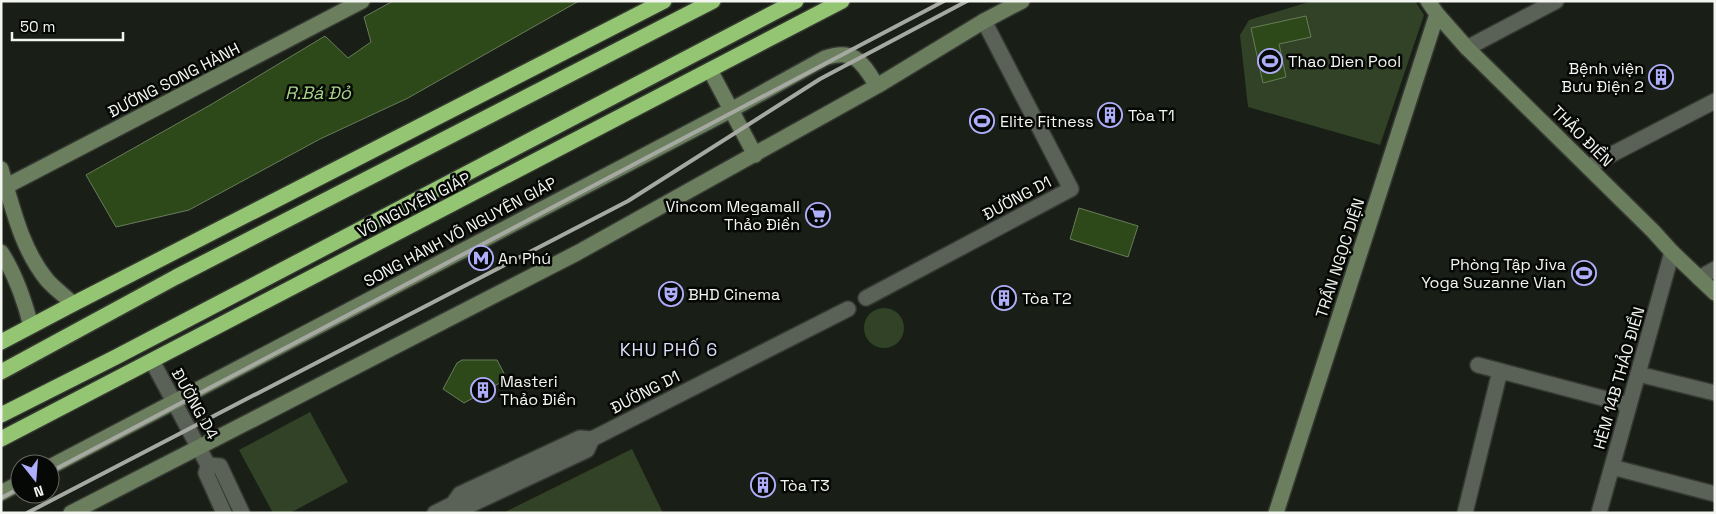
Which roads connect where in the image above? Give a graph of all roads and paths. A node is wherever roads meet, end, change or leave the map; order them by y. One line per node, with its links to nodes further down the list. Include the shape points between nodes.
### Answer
1 (362, 1): 19 (main road, ĐƯỜNG SONG HÀNH)
2 (664, 1): 26 (highway)
3 (713, 1): 33 (highway, via 176,277)
4 (796, 1): 38 (highway, VÕ NGUYÊN GIÁP)
5 (842, 1): 12 (highway, VÕ NGUYÊN GIÁP)
6 (1022, 1): 10 (main road)
7 (1428, 1): 9 (main road, THẢO ĐIỀN)
8 (1556, 1): 11 (street)
9 (1437, 14): 11 (main road, THẢO ĐIỀN); 49 (main road, TRẦN NGỌC DIỆN)
10 (984, 21): 13 (main road); 25 (street, ĐƯỜNG D1, via 1071,189)
11 (1468, 48): 17 (main road, THẢO ĐIỀN)
12 (710, 70): 15 (main road); 30 (highway, VÕ NGUYÊN GIÁP)
13 (877, 86): 15 (main road, SONG HÀNH VÕ NGUYÊN GIÁP, via 858,59 833,55); 16 (main road)
14 (1715, 101): 17 (street)
15 (731, 110): 16 (main road); 36 (main road, SONG HÀNH VÕ NGUYÊN GIÁP)
16 (755, 155): 40 (main road, via 577,253)
17 (1589, 168): 21 (main road, THẢO ĐIỀN)
18 (1, 169): 19 (main road)
19 (4, 187): 26 (main road, via 17,226 34,260 48,281)
20 (1, 252): 28 (main road, via 18,285)
21 (1672, 252): 23 (main road, THẢO ĐIỀN); 34 (street, HẺM 14B THẢO ĐIỀN)
22 (1715, 269): 23 (street)
23 (1699, 278): 24 (main road, THẢO ĐIỀN)
24 (1715, 293)
25 (866, 298)
26 (73, 304): 28 (highway)
27 (848, 309): 48 (street, ĐƯỜNG D1, via 592,439 586,450 466,507 452,504)
28 (31, 326): 29 (highway)
29 (1, 342)
30 (152, 361): 36 (street, ĐƯỜNG D4); 39 (highway, VÕ NGUYÊN GIÁP)
31 (1478, 365): 32 (street)
32 (1500, 371): 37 (street); 50 (street)
33 (1, 372)
34 (1638, 374): 35 (street); 37 (street, HẺM 14B THẢO ĐIỀN)
35 (1715, 393)
36 (174, 402): 40 (street, ĐƯỜNG D4); 41 (main road, SONG HÀNH VÕ NGUYÊN GIÁP)
37 (1629, 405): 43 (street, HẺM 14B THẢO ĐIỀN)
38 (1, 415)
39 (1, 439)
40 (200, 447): 42 (street, ĐƯỜNG D4); 47 (main road)
41 (60, 462)
42 (208, 464): 45 (street, ĐƯỜNG D4, via 220,466); 46 (street, ĐƯỜNG D4, via 206,473)
43 (1612, 467): 44 (street); 51 (street, HẺM 14B THẢO ĐIỀN)
44 (1715, 494)
45 (240, 508): 46 (street)
46 (224, 511)
47 (72, 513)
48 (435, 513)
49 (1276, 513)
50 (1465, 513)
51 (1599, 513)

